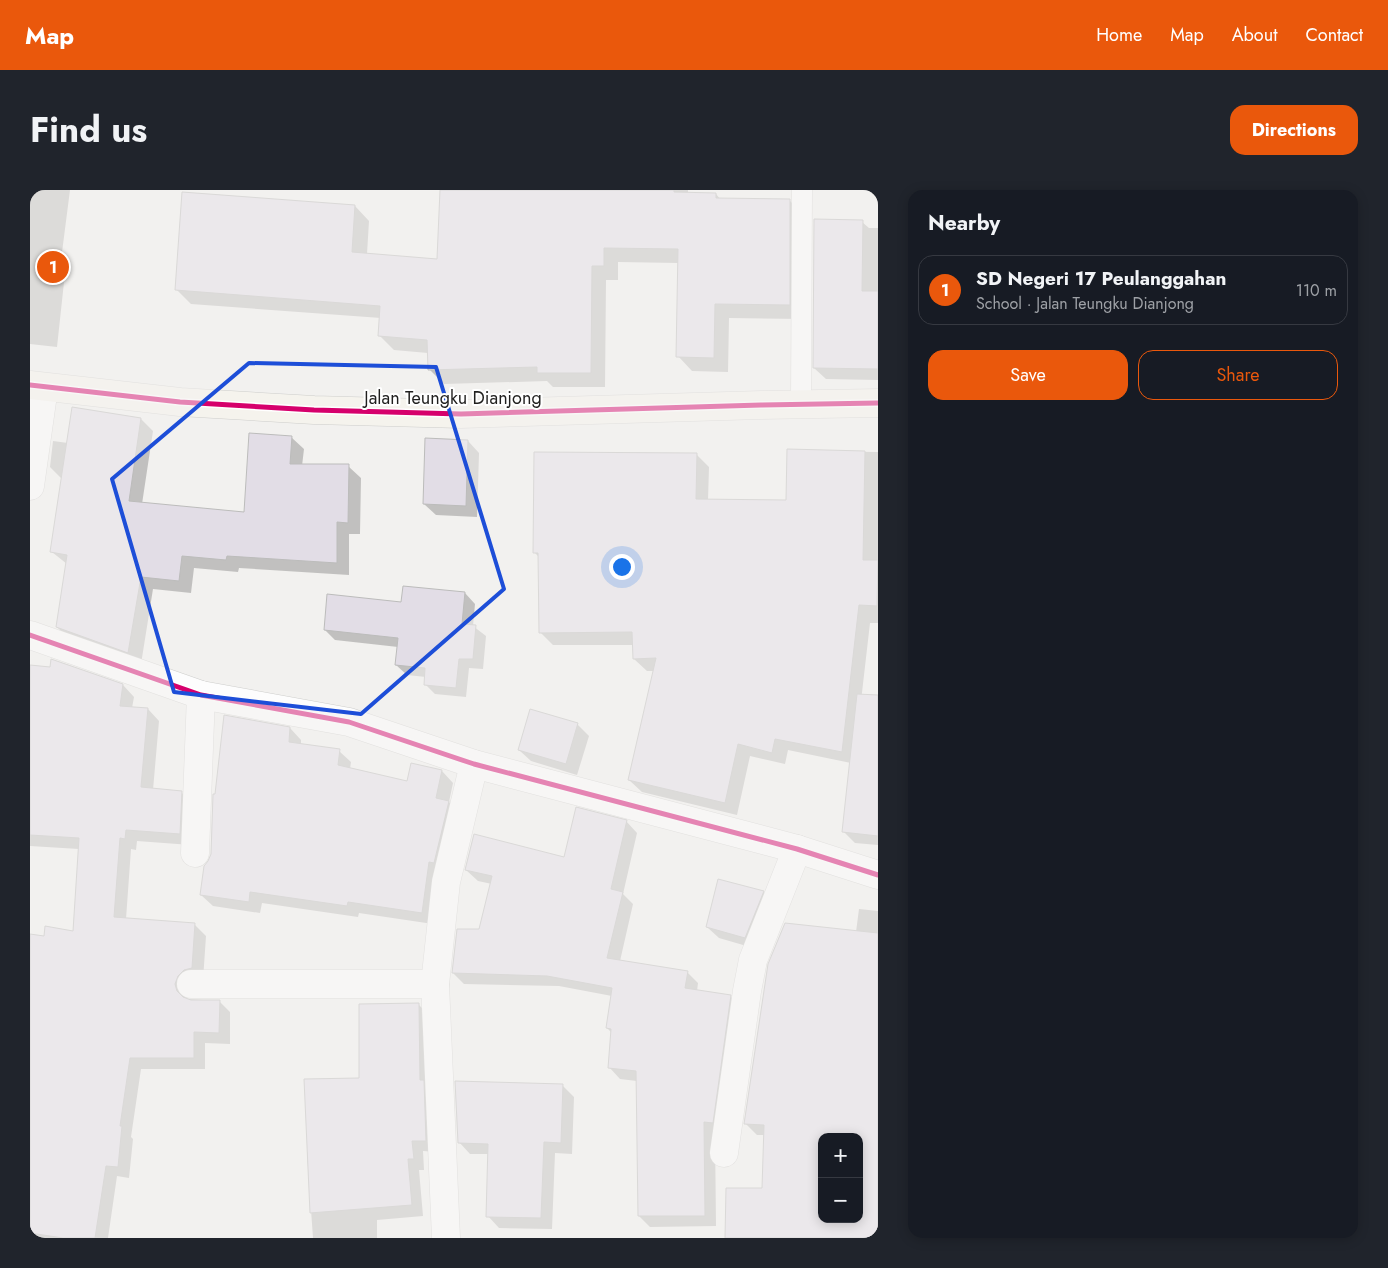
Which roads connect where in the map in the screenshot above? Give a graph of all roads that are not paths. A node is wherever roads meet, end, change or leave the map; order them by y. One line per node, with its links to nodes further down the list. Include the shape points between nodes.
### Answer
1 (802, 190): 4 (lane)
2 (37, 386): 4 (street, Jalan Teungku Dianjong, via 180,402 461,414); 5 (street)
3 (878, 403): 4 (street, Jalan Teungku Dianjong)
4 (801, 405)
5 (30, 486)
6 (30, 635): 7 (street)
7 (201, 695): 8 (street, via 349,722); 10 (street)
8 (474, 764): 9 (street); 13 (street, via 446,882)
9 (797, 849): 11 (street); 14 (street, via 754,960)
10 (196, 853)
11 (878, 875)
12 (191, 984): 13 (street)
13 (435, 984): 15 (street)
14 (724, 1153)
15 (446, 1238)

